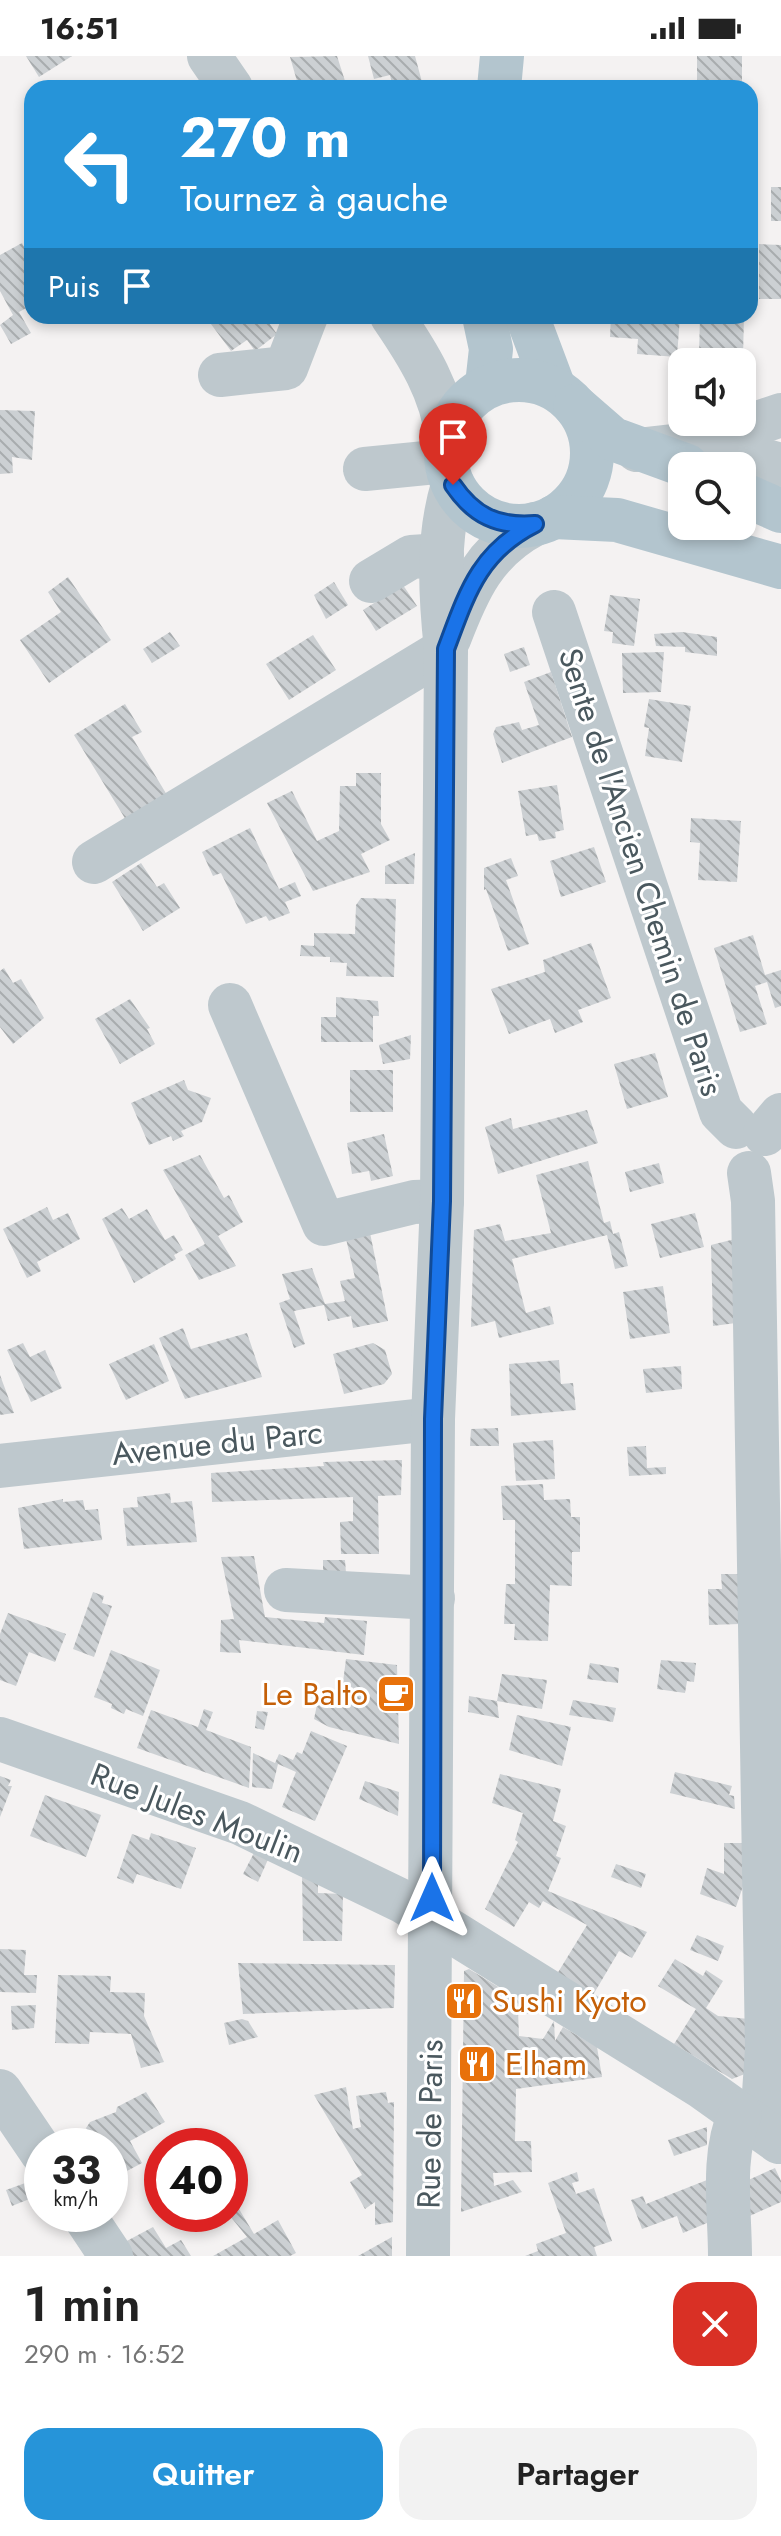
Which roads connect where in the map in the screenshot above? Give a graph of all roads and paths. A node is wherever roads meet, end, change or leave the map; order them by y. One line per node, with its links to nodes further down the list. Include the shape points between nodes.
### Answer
1 (209, 56): 3 (street)
2 (502, 56): 4 (main road)
3 (226, 80)
4 (500, 80)
5 (303, 324): 9 (street, via 286,368)
6 (486, 324): 10 (main road, via 491,349)
7 (531, 324): 11 (main road)
8 (402, 331): 10 (street, via 433,362); 15 (street, via 444,411)
9 (220, 375)
10 (485, 386): 11 (main road, via 520,380); 15 (main road, via 462,407)
11 (563, 396): 13 (main road, via 613,439 637,450); 21 (main road, via 586,426 591,465 584,488 570,506)
12 (781, 415): 14 (street)
13 (668, 452)
14 (698, 452)
15 (449, 461): 18 (street); 21 (main road, via 464,501 487,518 515,526); 22 (street, Rue de Paris)
16 (756, 462): 17 (street)
17 (781, 465)
18 (365, 469)
19 (756, 500): 20 (main road)
20 (781, 511)
21 (545, 521): 23 (main road, via 617,520); 26 (street, Rue de Paris, via 504,543 486,560 473,579)
22 (442, 555): 24 (street, via 411,557); 26 (street, Rue de Paris)
23 (781, 567)
24 (371, 581)
25 (554, 612): 29 (street, Sente de l'Ancien Chemin de Paris, via 721,1112)
26 (446, 649): 27 (street); 30 (street, Rue de Paris)
27 (94, 862)
28 (230, 1005): 30 (street, via 324,1224 414,1202)
29 (758, 1138): 38 (street, via 753,1201 767,2033)
30 (442, 1201): 31 (street, Rue de Paris)
31 (433, 1419): 32 (street, Avenue du Parc); 34 (street, Rue de Paris)
32 (0, 1466)
33 (286, 1590): 34 (street)
34 (433, 1598): 36 (street, Rue de Paris)
35 (0, 1739): 36 (street, Rue Jules Moulin, via 240,1823)
36 (432, 1920): 38 (street, Rue Jules Moulin); 42 (street, Rue de Paris)
37 (0, 2091): 39 (street)
38 (759, 2127): 43 (street, via 733,2128)
39 (25, 2128)
40 (95, 2232): 41 (street)
41 (111, 2256)
42 (428, 2256)
43 (730, 2256)

